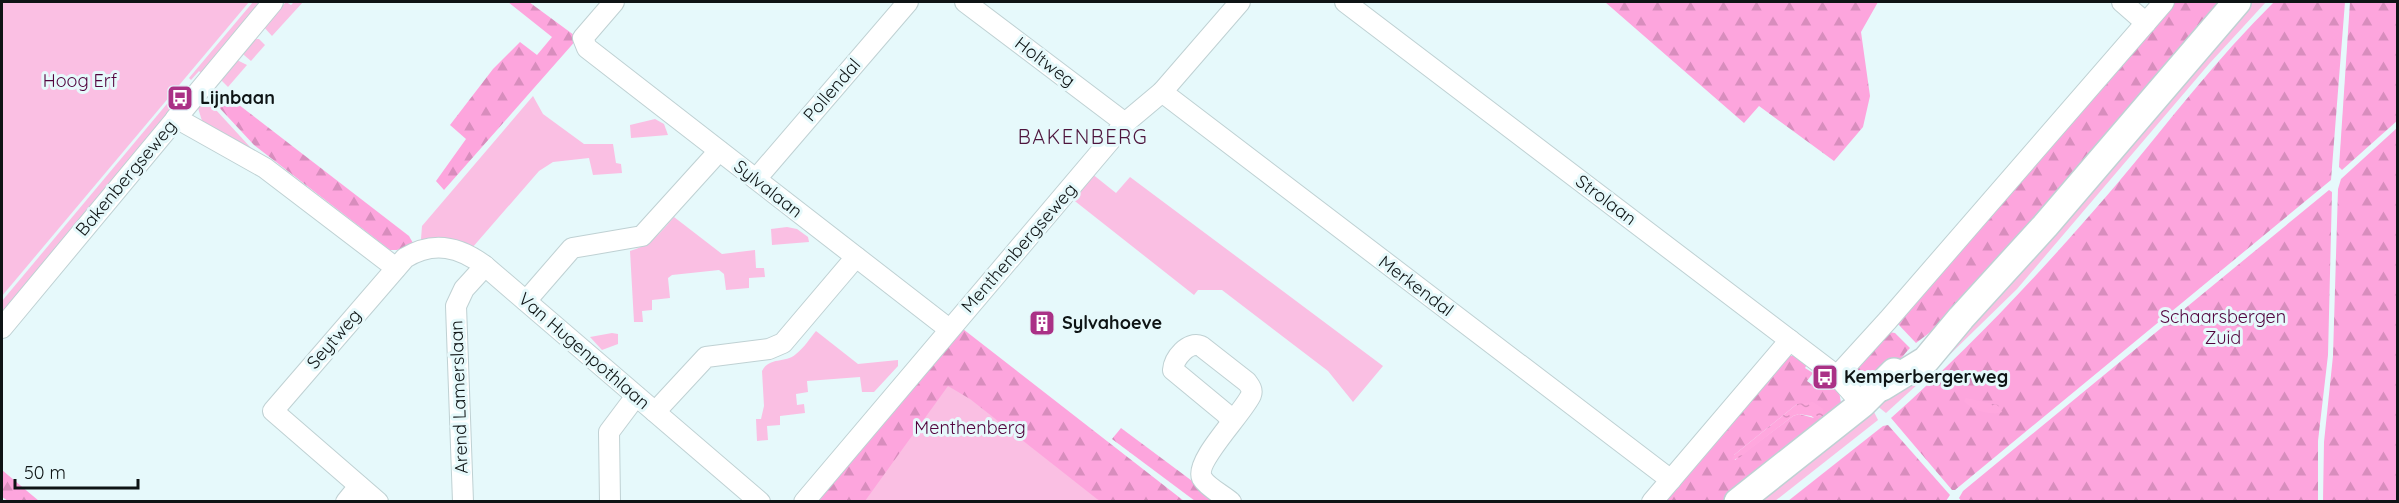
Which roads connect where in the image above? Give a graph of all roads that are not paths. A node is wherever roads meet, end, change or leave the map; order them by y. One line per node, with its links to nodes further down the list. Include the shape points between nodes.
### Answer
1 (273, 2): 11 (street, Bakenbergseweg)
2 (614, 2): 13 (street, Sylvalaan, via 583,38 587,48)
3 (908, 2): 14 (street, Pollendal)
4 (965, 2): 12 (street, Holtweg)
5 (1240, 2): 10 (street, Menthenbergseweg)
6 (1345, 2): 21 (street, Strolaan)
7 (2122, 2): 9 (street)
8 (2237, 2): 24 (main road, via 1926,360)
9 (2153, 9): 22 (street)
10 (1162, 92): 12 (street, Menthenbergseweg); 27 (street, Merkendal)
11 (176, 118): 17 (street, via 265,168); 19 (street, Bakenbergseweg)
12 (1125, 123): 20 (street, Menthenbergseweg)
13 (718, 150): 14 (street, Sylvalaan); 18 (street, via 642,236 572,248)
14 (756, 179): 15 (street, Sylvalaan)
15 (856, 257): 20 (street, Sylvalaan); 25 (street, via 783,343 769,349 706,357)
16 (485, 266): 17 (street, Van Hugenpothlaan, via 461,250 444,248 411,254); 18 (street, Van Hugenpothlaan); 31 (street, Arend Lamerslaan, via 459,296 456,306)
17 (396, 268): 28 (street, Seytweg, via 273,411)
18 (526, 301): 23 (street, Van Hugenpothlaan)
19 (2, 328)
20 (950, 329): 34 (street, Menthenbergseweg)
21 (1790, 340): 22 (street, Strolaan); 27 (street)
22 (1837, 376): 24 (street, Strolaan)
23 (636, 396): 25 (street, Van Hugenpothlaan); 32 (street, via 609,432)
24 (1862, 404): 37 (main road)
25 (655, 412): 33 (street, Van Hugenpothlaan)
26 (1231, 420): 35 (street, via 1230,428 1201,470 1205,482)
27 (1671, 480): 36 (street)
28 (359, 486): 29 (street); 30 (street)
29 (346, 501)
30 (378, 501)
31 (463, 501)
32 (610, 501)
33 (760, 501)
34 (804, 501)
35 (1231, 501)
36 (1652, 501)
37 (1738, 501)

